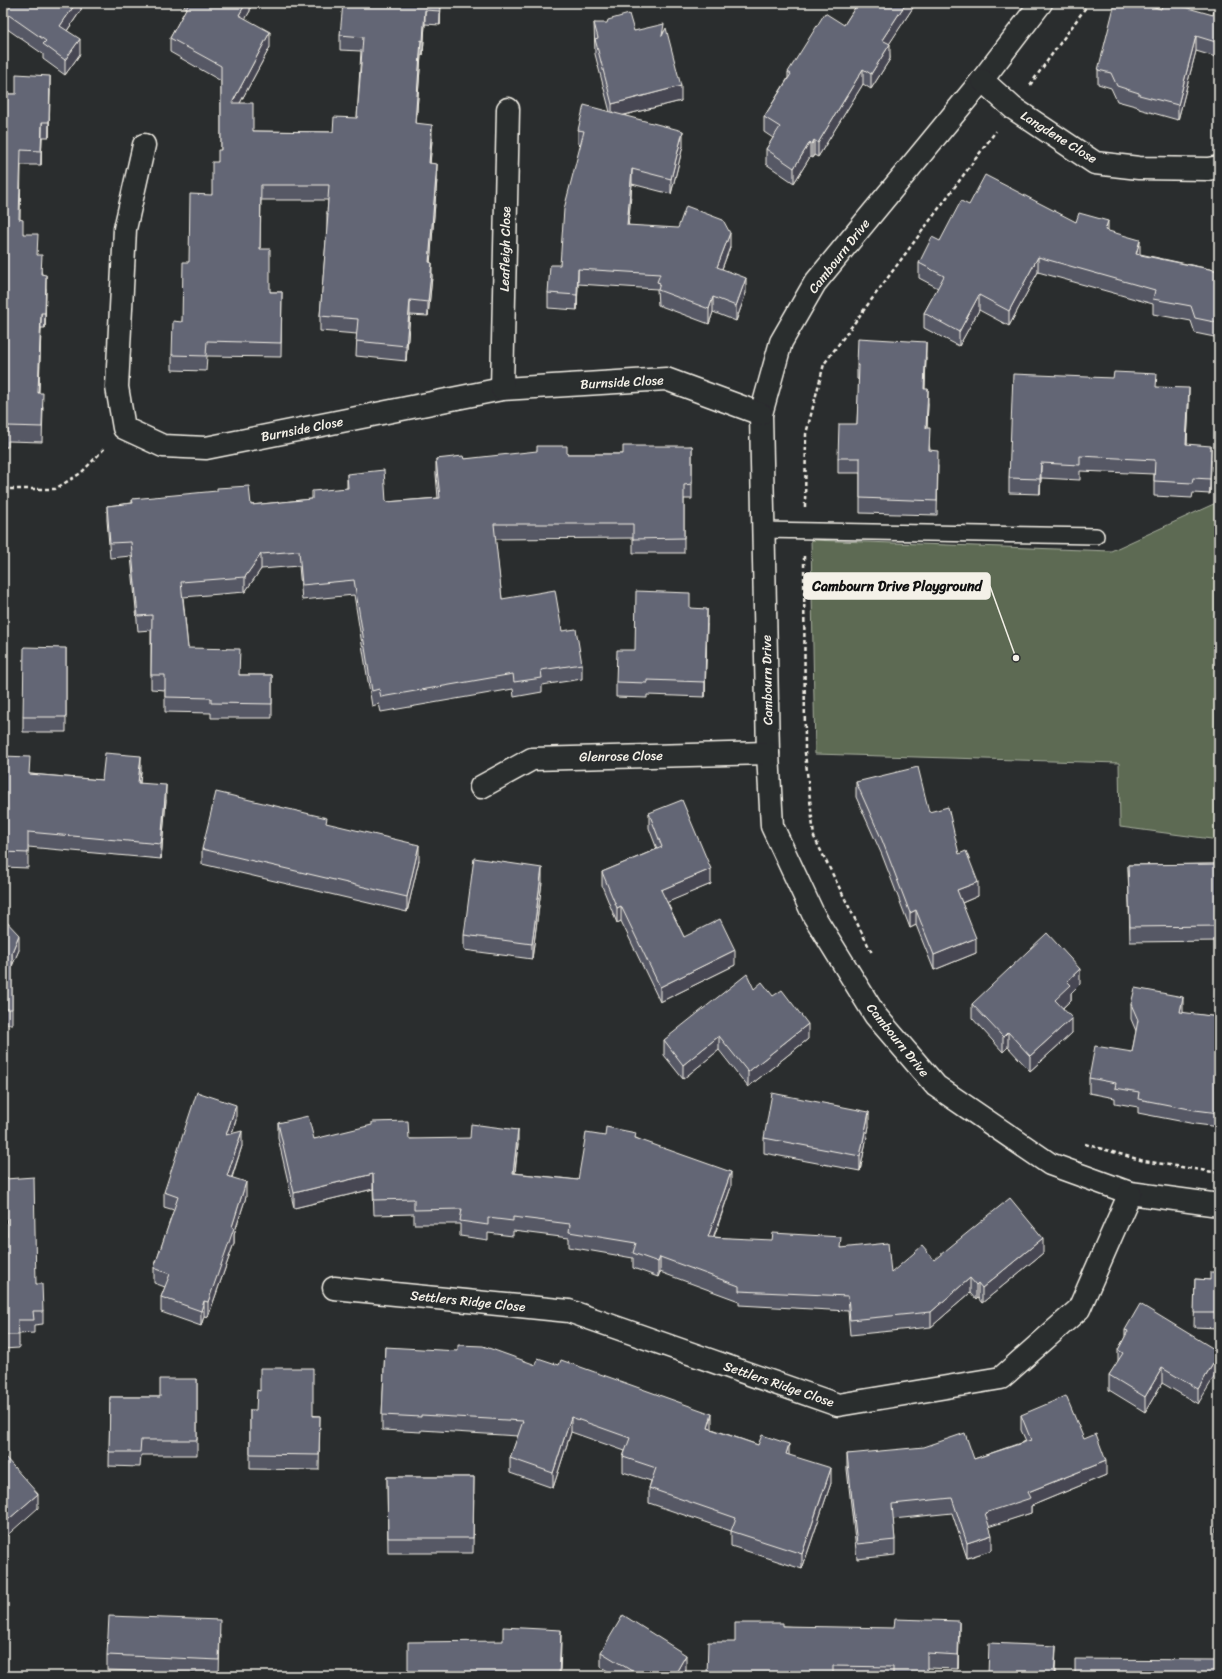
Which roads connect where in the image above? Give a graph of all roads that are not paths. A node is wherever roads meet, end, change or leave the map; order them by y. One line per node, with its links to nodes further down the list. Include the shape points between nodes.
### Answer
1 (1041, 3): 2 (street, Cambourn Drive)
2 (982, 80): 5 (street, Langdene Close, via 1013,108 1095,163 1139,168); 7 (street, Cambourn Drive, via 815,283 781,342)
3 (508, 109): 6 (street, Leafleigh Close)
4 (144, 145): 6 (street, Burnside Close, via 125,229 118,387 124,428 163,446 206,448)
5 (1219, 167)
6 (502, 389): 7 (street, Burnside Close, via 666,378)
7 (761, 414): 8 (street, Cambourn Drive)
8 (763, 530): 9 (lane); 10 (street, Cambourn Drive)
9 (1096, 536)
10 (768, 753): 11 (street, Glenrose Close, via 532,758); 12 (street, Cambourn Drive, via 772,826 814,916 875,1015 936,1086 1050,1164)
11 (481, 786)
12 (1130, 1193): 13 (street, Cambourn Drive); 14 (street, Settlers Ridge Close, via 1079,1309 1001,1378 838,1405 569,1311)
13 (1219, 1204)
14 (334, 1288)

